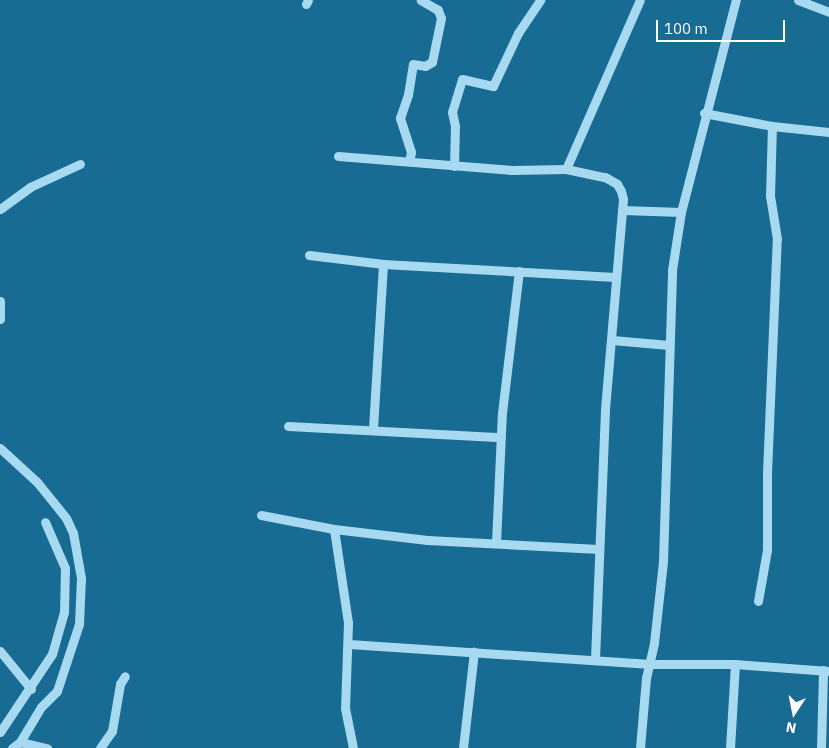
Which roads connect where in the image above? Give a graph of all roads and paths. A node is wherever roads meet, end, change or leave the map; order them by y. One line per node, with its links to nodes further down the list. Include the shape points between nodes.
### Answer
1 (421, 0): 12 (street, via 438,10 441,18 432,62 425,66 412,64 408,95 400,118 411,152)
2 (540, 0): 14 (street, via 518,33 493,86 462,79 452,112)
3 (640, 0): 15 (street)
4 (736, 0): 8 (street)
5 (798, 0): 6 (street)
6 (812, 2): 7 (street)
7 (829, 12)
8 (704, 113): 9 (street); 18 (street)
9 (772, 126): 10 (street); 36 (street, via 770,196 777,238 767,550)
10 (829, 132)
11 (338, 156): 12 (street)
12 (409, 161): 14 (street)
13 (80, 164): 16 (street, via 30,187)
14 (454, 166): 15 (street)
15 (566, 169): 17 (street, via 612,180 621,191)
16 (0, 209)
17 (622, 210): 18 (street); 22 (street)
18 (681, 212): 26 (street, via 672,270)
19 (309, 255): 20 (street)
20 (383, 264): 21 (street); 28 (street)
21 (519, 271): 22 (street); 29 (street)
22 (615, 277): 25 (street)
23 (0, 301): 24 (street)
24 (0, 319)
25 (612, 340): 26 (street); 35 (street)
26 (669, 345): 41 (street, via 663,561)
27 (288, 426): 28 (street)
28 (373, 428): 29 (street)
29 (501, 437): 34 (street)
30 (0, 448): 47 (street, via 37,482 66,518 73,533 82,578 79,624 57,691 41,707)
31 (261, 515): 33 (street)
32 (45, 522): 45 (street, via 65,568 64,612 52,654)
33 (334, 530): 34 (street, via 427,540); 37 (street)
34 (496, 543): 35 (street)
35 (599, 549): 40 (street)
36 (758, 601)
37 (349, 644): 39 (street); 51 (street, via 345,708)
38 (0, 651): 45 (street)
39 (474, 652): 40 (street); 52 (street)
40 (595, 660): 41 (street)
41 (650, 664): 42 (street); 53 (street)
42 (735, 664): 43 (street); 54 (street)
43 (826, 670): 55 (street)
44 (125, 676): 50 (street, via 120,684 112,731)
45 (31, 689): 46 (street)
46 (0, 732)
47 (20, 742): 48 (street); 49 (street)
48 (12, 748)
49 (48, 748)
50 (100, 748)
51 (353, 748)
52 (463, 748)
53 (640, 748)
54 (730, 748)
55 (821, 748)

